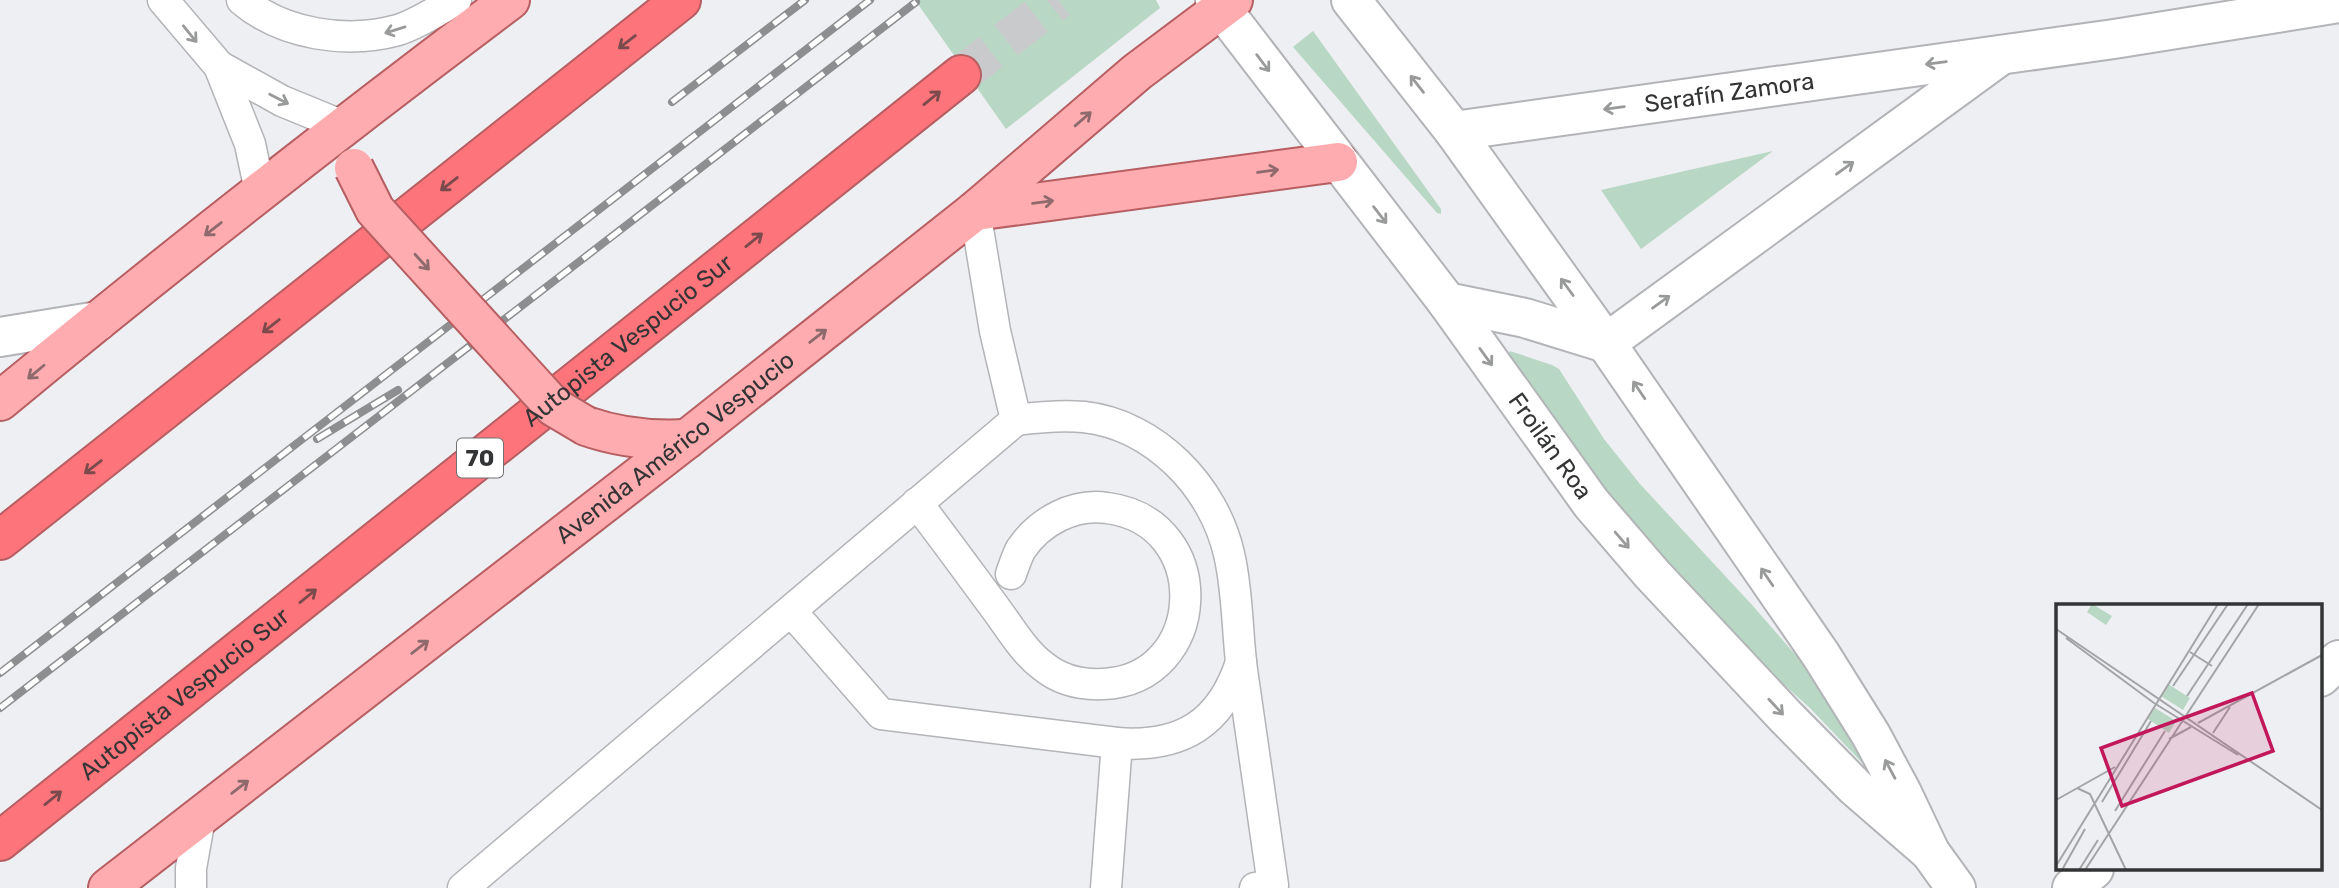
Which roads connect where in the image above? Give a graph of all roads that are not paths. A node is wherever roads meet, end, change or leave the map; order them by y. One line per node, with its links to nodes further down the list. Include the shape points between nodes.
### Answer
1 (163, 0): 10 (lane, one-way to 10)
2 (242, 0): 3 (lane, one-way to 2, via 401,29 375,35 305,32 282,25)
3 (456, 0)
4 (510, 0): 12 (main road)
5 (681, 0): 25 (highway, one-way to 25)
6 (1351, 0): 13 (main road, Froilán Roa, one-way to 6)
7 (1223, 3): 14 (main road, Froilán Roa, one-way to 14); 16 (main road, Avenida Américo Vespucio, one-way to 7)
8 (2339, 3): 9 (main road, Serafín Zamora)
9 (2004, 53): 13 (main road, Serafín Zamora, one-way to 13); 20 (main road, Serafín Zamora, one-way to 9)
10 (219, 66): 12 (lane, one-way to 12, via 282,101); 15 (lane, via 250,144)
11 (961, 75): 33 (highway, Autopista Vespucio Sur / 70, one-way to 11)
12 (343, 126): 15 (main road); 23 (main road, one-way to 23, bridge, via 354,168 375,210 554,407 586,426 629,438)
13 (1454, 131): 20 (main road, Froilán Roa, one-way to 13)
14 (1338, 162): 16 (main road, one-way to 14); 17 (main road, Froilán Roa, one-way to 17)
15 (260, 191): 18 (main road, one-way to 18)
16 (975, 211): 22 (lane); 23 (main road, Avenida Américo Vespucio, one-way to 16)
17 (1447, 302): 20 (main road, via 1525,318); 34 (main road, Froilán Roa, one-way to 34, via 1591,503 1651,574 1855,787)
18 (97, 321): 19 (main road); 21 (main road, one-way to 21)
19 (0, 337)
20 (1606, 342): 34 (main road, Froilán Roa, one-way to 20, via 1871,735)
21 (0, 401)
22 (1016, 420): 24 (lane); 29 (lane, via 1051,415 1122,427 1153,443 1180,465 1203,492 1230,555)
23 (687, 439): 32 (main road, Avenida Américo Vespucio, one-way to 23)
24 (917, 503): 26 (lane, via 1022,643 1043,666 1065,679 1115,684 1139,675 1175,640 1184,617 1182,566 1153,525 1130,513 1105,507 1057,516 1020,550); 27 (lane)
25 (0, 540)
26 (1011, 573)
27 (791, 611): 31 (lane, via 881,714); 38 (lane)
28 (2339, 660): 30 (main road)
29 (1241, 662): 31 (lane, via 1224,701 1192,730 1143,745); 40 (lane, via 1273,885)
30 (2322, 675)
31 (1117, 743): 39 (lane)
32 (200, 818): 36 (main road, Avenida Américo Vespucio); 37 (lane)
33 (0, 841)
34 (1930, 852): 41 (main road, Froilán Roa)
35 (2093, 870): 42 (main road)
36 (108, 888)
37 (191, 888)
38 (463, 888)
39 (1106, 888)
40 (1255, 888)
41 (1956, 888)
42 (2072, 888)

